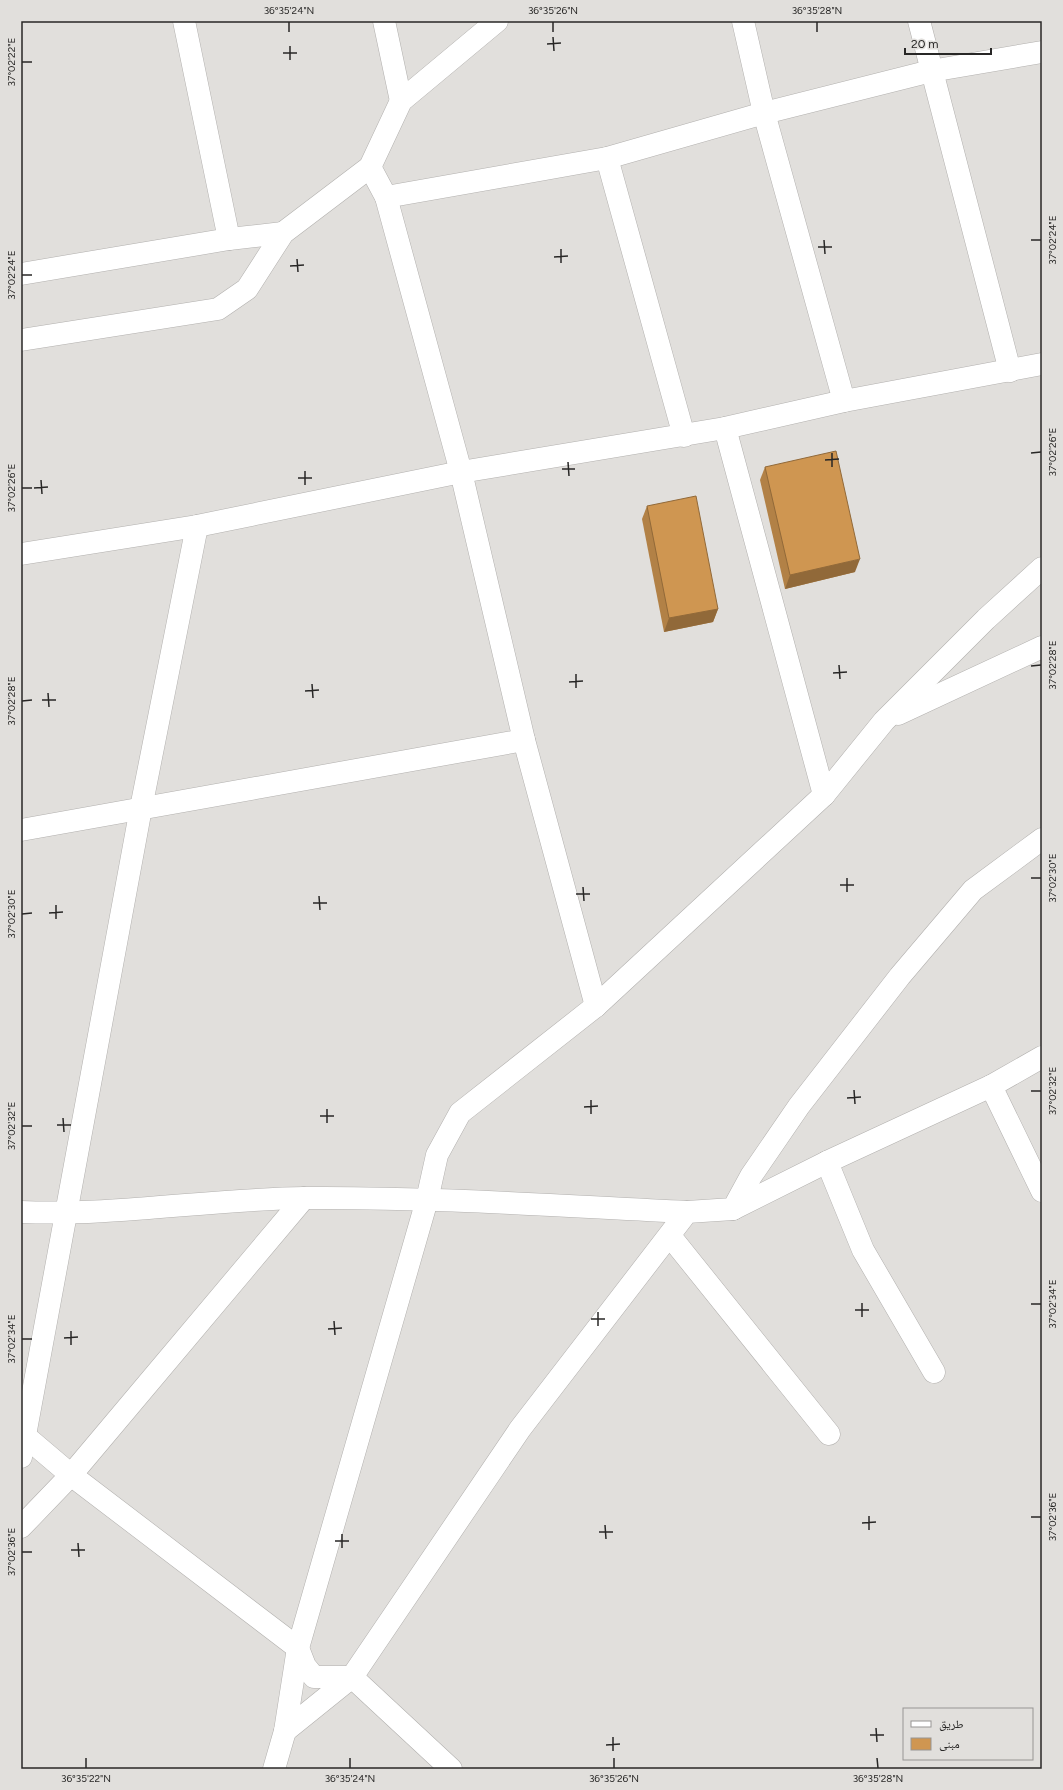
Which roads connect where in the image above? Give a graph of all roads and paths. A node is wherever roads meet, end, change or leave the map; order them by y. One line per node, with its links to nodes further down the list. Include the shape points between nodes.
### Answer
1 (184, 21): 14 (street)
2 (384, 21): 8 (street)
3 (497, 21): 8 (street)
4 (743, 21): 9 (street)
5 (919, 21): 7 (street)
6 (1042, 52): 7 (street)
7 (931, 71): 9 (street); 18 (street)
8 (401, 101): 11 (street)
9 (764, 113): 10 (street); 19 (street)
10 (607, 158): 12 (street); 21 (street)
11 (370, 167): 12 (street); 13 (street)
12 (386, 197): 22 (street)
13 (283, 233): 14 (street); 16 (street, via 248,290 218,308)
14 (229, 239): 15 (street)
15 (21, 274)
16 (21, 340)
17 (1042, 364): 18 (street)
18 (1010, 370): 19 (street)
19 (844, 401): 20 (street)
20 (725, 428): 21 (street); 29 (street)
21 (684, 436): 22 (street)
22 (462, 472): 23 (street); 28 (street)
23 (197, 526): 24 (street); 30 (street)
24 (21, 554)
25 (1042, 568): 27 (street, via 986,619)
26 (1042, 647): 27 (street)
27 (884, 721): 29 (street)
28 (524, 740): 30 (street); 33 (street)
29 (824, 795): 33 (street)
30 (141, 808): 31 (street); 43 (street)
31 (21, 830)
32 (1042, 838): 40 (street, via 974,890 900,976 799,1106 751,1176)
33 (596, 1006): 39 (street, via 460,1113 437,1155)
34 (1042, 1057): 35 (street)
35 (991, 1086): 36 (street); 37 (street)
36 (827, 1162): 40 (street); 45 (street, via 862,1250)
37 (1042, 1191)
38 (304, 1198): 39 (street); 43 (street); 48 (street)
39 (427, 1200): 42 (street); 50 (street)
40 (733, 1209): 42 (street)
41 (21, 1212): 43 (street)
42 (687, 1212): 44 (street)
43 (66, 1214): 47 (street)
44 (670, 1236): 46 (street); 51 (street, via 520,1429)
45 (934, 1372)
46 (829, 1434)
47 (23, 1446): 48 (street)
48 (71, 1475): 49 (street); 50 (street)
49 (21, 1527)
50 (298, 1648): 51 (street, via 305,1666 314,1678); 52 (street)
51 (352, 1677): 52 (street); 54 (street)
52 (285, 1731): 53 (street)
53 (274, 1769)
54 (450, 1769)

